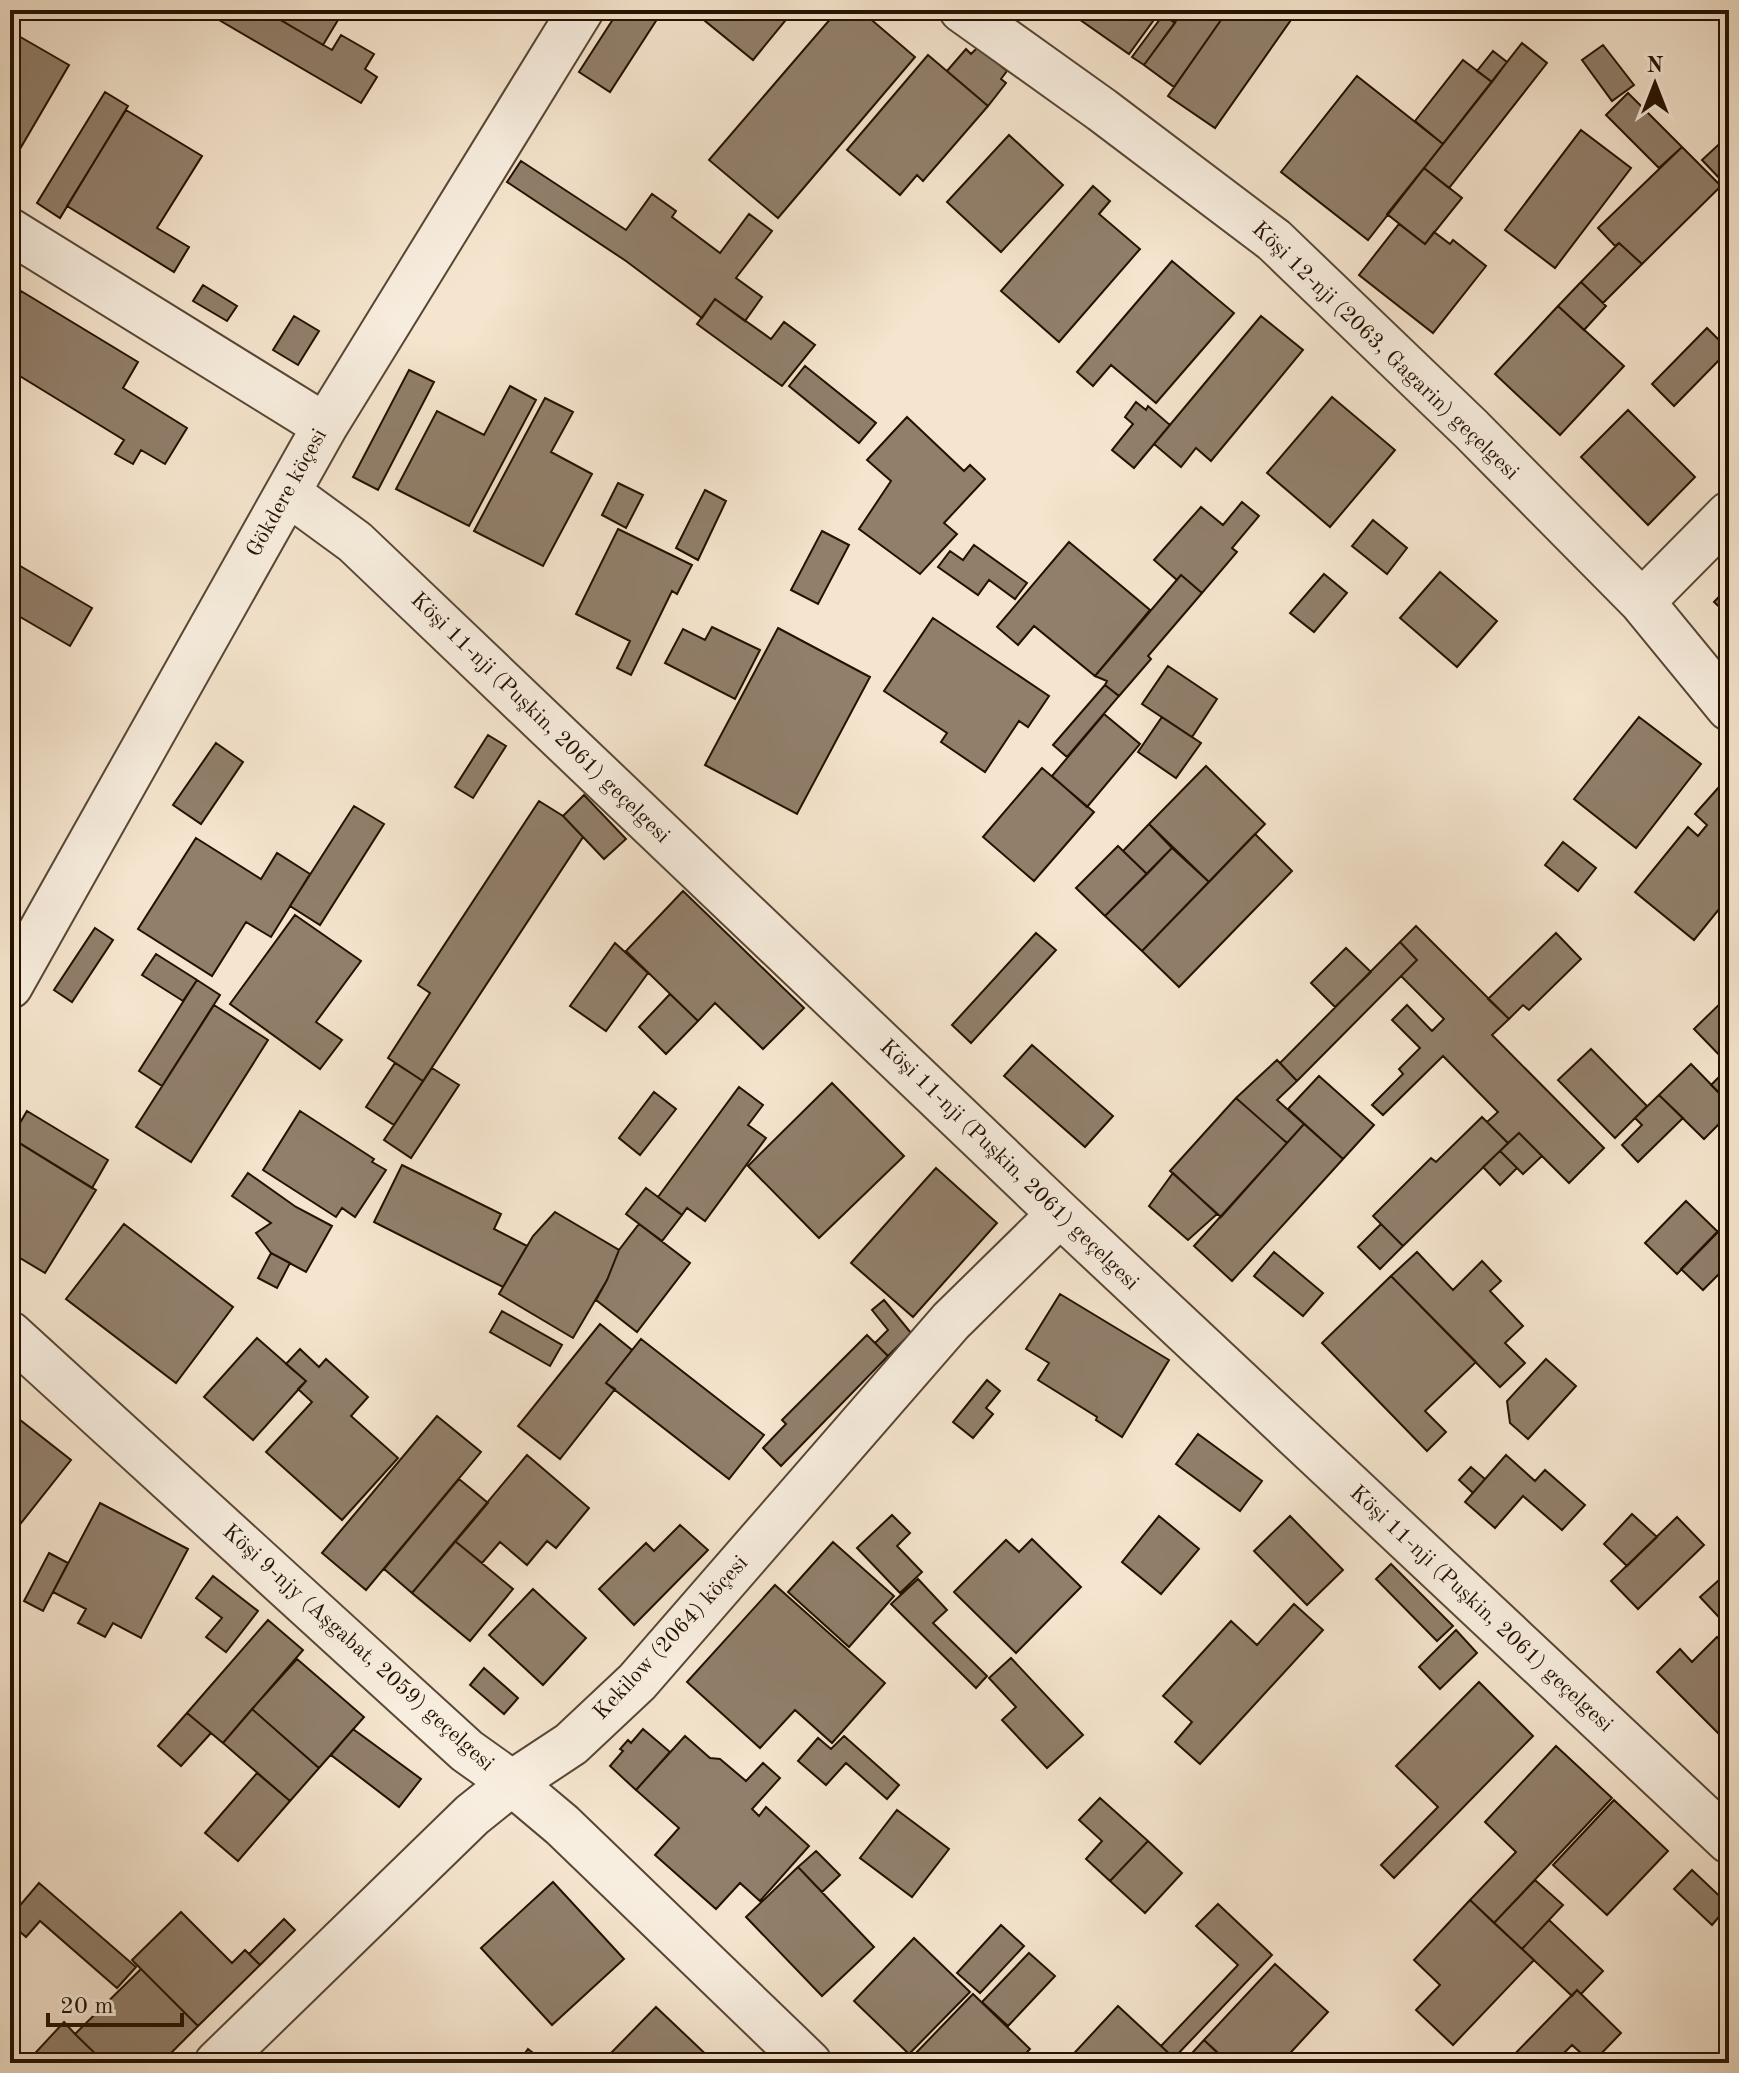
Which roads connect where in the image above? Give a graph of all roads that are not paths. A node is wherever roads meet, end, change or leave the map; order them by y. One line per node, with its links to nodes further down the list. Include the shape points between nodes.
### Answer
1 (581, 10): 4 (street, Gökdere köçesi)
2 (962, 10): 7 (street, Köşi 12-nji (2063, Gagarin) geçelgesi, via 1274,240)
3 (10, 231): 4 (street)
4 (325, 426): 5 (street, Gökdere köçesi)
5 (288, 493): 9 (street, Gökdere köçesi); 10 (street, Köşi 11-nji (Puşkin, 2061) geçelgesi, via 355,542)
6 (1729, 514): 7 (street)
7 (1642, 602): 8 (street, Köşi 12-nji (2063, Gagarin) geçelgesi)
8 (1729, 708)
9 (10, 985)
10 (1060, 1214): 12 (street, Kekilow (2064) köçesi, via 951,1321 637,1682 571,1744); 13 (street, Köşi 11-nji (Puşkin, 2061) geçelgesi)
11 (10, 1334): 12 (street, Köşi 9-njy (Aşgabat, 2059) geçelgesi, via 467,1751)
12 (512, 1783): 14 (street, Kekilow (2064) köçesi, via 472,1815); 15 (street, Köşi 9-njy (Aşgabat, 2059) geçelgesi)
13 (1729, 1841)
14 (217, 2063)
15 (809, 2063)

